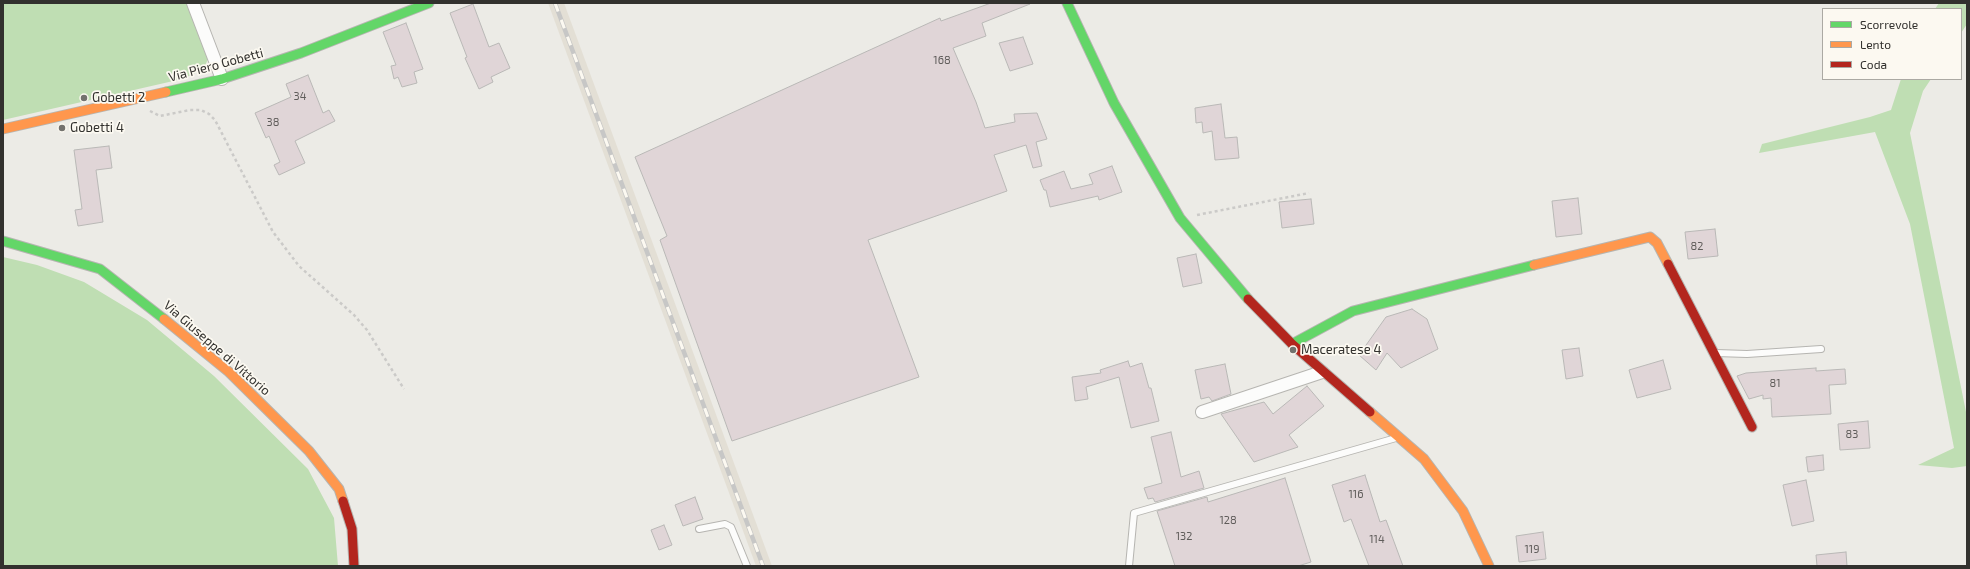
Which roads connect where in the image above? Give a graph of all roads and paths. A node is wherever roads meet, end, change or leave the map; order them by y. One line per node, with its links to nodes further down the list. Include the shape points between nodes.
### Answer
1 (193, 3): 4 (street)
2 (429, 3): 4 (street, Via Piero Gobetti, via 301,53)
3 (1067, 3): 8 (street, via 1114,103)
4 (222, 79): 5 (street, Via Piero Gobetti)
5 (141, 97): 6 (street, Via Piero Gobetti); 14 (path, via 151,112 160,116 201,110 215,120 273,232 299,266 354,315 367,330)
6 (3, 129)
7 (1309, 193): 8 (path)
8 (1180, 218): 10 (street, via 1238,288)
9 (3, 241): 19 (street, Via Giuseppe di Vittorio, via 100,269 229,372 309,451 339,489 352,529)
10 (1292, 344): 12 (street, via 1352,311 1650,237 1657,243); 13 (street)
11 (1821, 349): 12 (lane, via 1747,354)
12 (1714, 353): 16 (street)
13 (1322, 372): 15 (street); 17 (street)
14 (404, 389)
15 (1202, 412)
16 (1752, 427)
17 (1400, 437): 21 (lane, via 1134,513); 22 (street, via 1424,459 1463,512)
18 (699, 529): 20 (lane, via 724,524 731,527)
19 (354, 566)
20 (747, 566)
21 (1129, 566)
22 (1489, 566)

